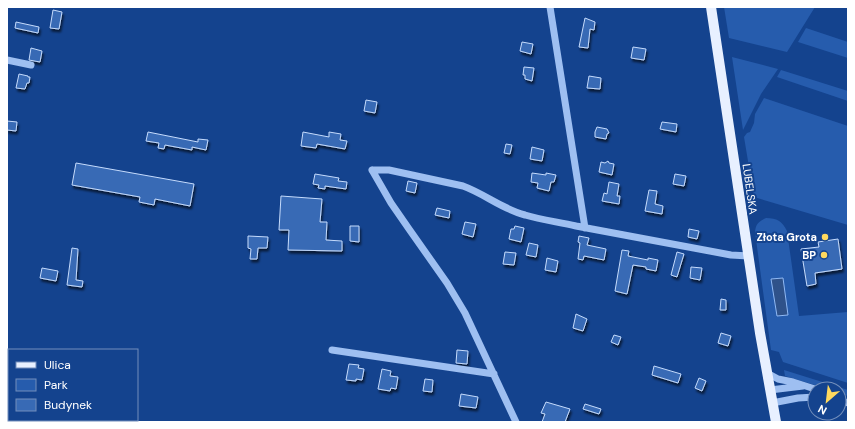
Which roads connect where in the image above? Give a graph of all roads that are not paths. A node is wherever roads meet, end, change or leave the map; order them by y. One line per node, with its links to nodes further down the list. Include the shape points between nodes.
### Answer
1 (550, 7): 5 (street)
2 (711, 7): 6 (main road, LUBELSKA)
3 (7, 60): 4 (street)
4 (31, 65)
5 (585, 228): 6 (street); 9 (street, via 524,215 463,186 389,170 372,170 391,203 465,313)
6 (749, 256): 8 (main road, LUBELSKA)
7 (332, 350): 9 (street)
8 (767, 373): 10 (street, via 778,379); 11 (main road, LUBELSKA)
9 (494, 374): 14 (street)
10 (805, 386): 11 (street)
11 (770, 390): 13 (main road, LUBELSKA)
12 (807, 397): 13 (street)
13 (772, 403): 15 (main road, LUBELSKA)
14 (516, 422)
15 (776, 422)

